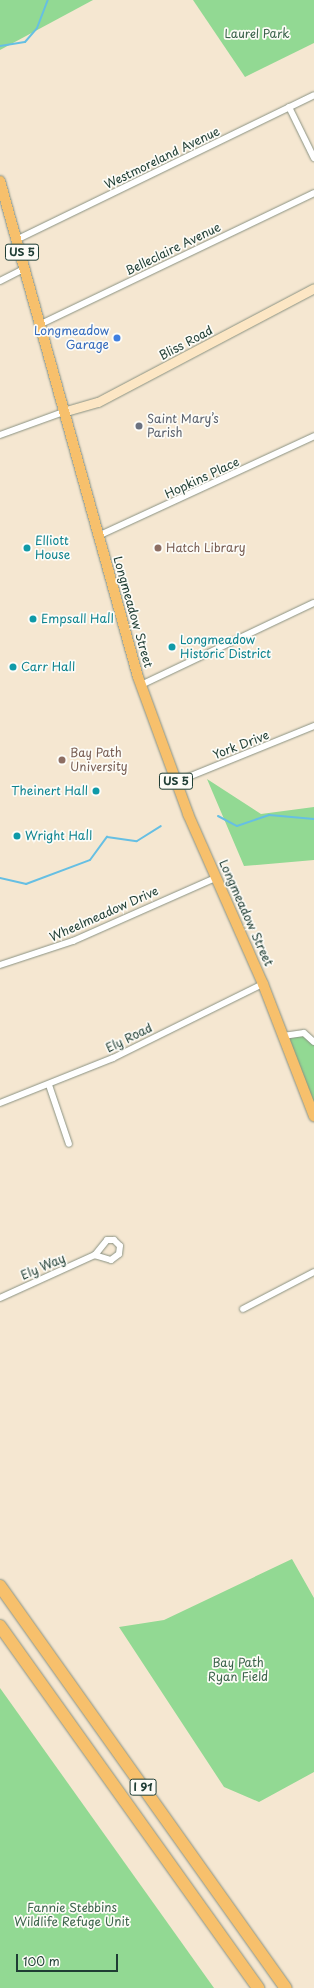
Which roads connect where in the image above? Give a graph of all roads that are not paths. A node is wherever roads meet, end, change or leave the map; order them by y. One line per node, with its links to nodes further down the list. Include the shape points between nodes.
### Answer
1 (314, 95): 2 (street, Westmoreland Avenue)
2 (289, 107): 3 (street); 6 (street, Westmoreland Avenue)
3 (314, 158)
4 (0, 181): 6 (main road, Longmeadow Street / US 5)
5 (314, 193): 10 (street, Belleclaire Avenue)
6 (18, 240): 7 (main road, Longmeadow Street / US 5)
7 (26, 268): 8 (street); 10 (main road, Longmeadow Street / US 5)
8 (0, 281)
9 (314, 288): 11 (main road, Bliss Road, via 98,402)
10 (41, 324): 11 (main road, Longmeadow Street / US 5)
11 (66, 411): 12 (street); 14 (main road, Longmeadow Street / US 5)
12 (0, 435)
13 (314, 436): 14 (street, Hopkins Place)
14 (98, 536): 16 (main road, Longmeadow Street / US 5)
15 (314, 603): 16 (street)
16 (141, 685): 18 (main road, Longmeadow Street / US 5)
17 (314, 726): 18 (street, York Drive)
18 (176, 782): 19 (main road, Longmeadow Street / US 5)
19 (215, 878): 20 (street, Wheelmeadow Drive, via 66,944); 21 (main road, Longmeadow Street / US 5)
20 (0, 965)
21 (264, 984): 22 (main road, Longmeadow Street / US 5); 24 (street, Ely Road, via 114,1058)
22 (283, 1036): 23 (street, via 304,1033); 26 (main road, Longmeadow Street / US 5)
23 (314, 1042)
24 (49, 1084): 25 (street, Ely Road); 27 (street)
25 (0, 1102)
26 (314, 1116)
27 (69, 1144)
28 (95, 1255): 30 (street, Ely Way)
29 (314, 1272): 31 (street)
30 (0, 1298)
31 (243, 1310)
32 (0, 1586): 35 (highway, I 91)
33 (0, 1626): 34 (highway, I 91)
34 (258, 1988)
35 (286, 1988)

